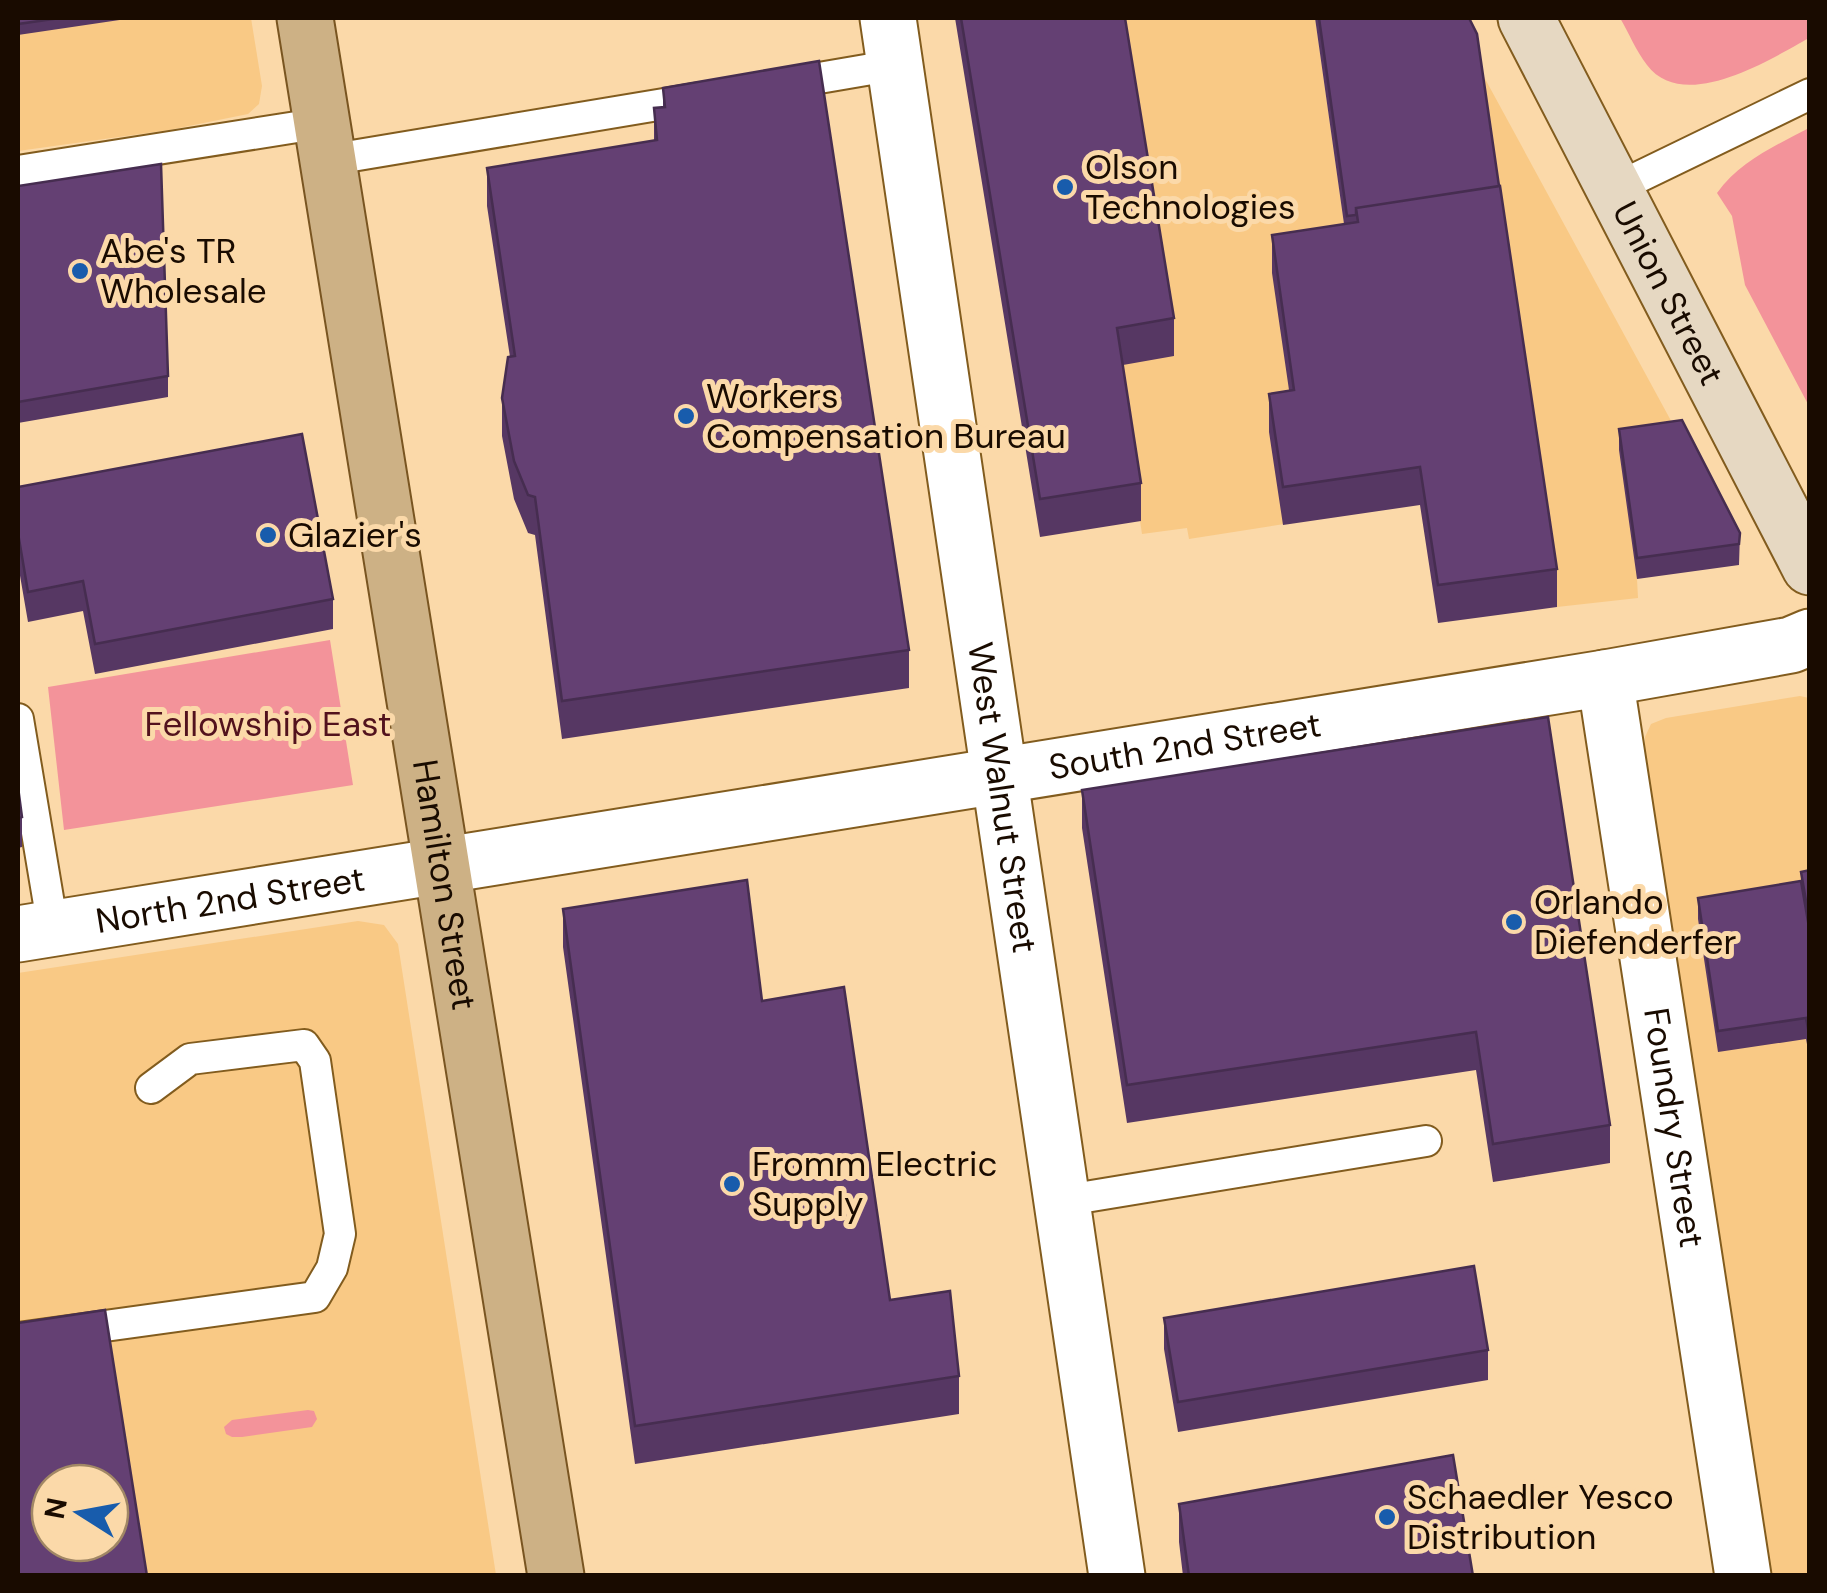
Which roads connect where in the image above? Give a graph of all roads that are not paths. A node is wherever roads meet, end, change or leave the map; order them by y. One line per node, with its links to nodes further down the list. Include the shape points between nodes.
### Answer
1 (305, 18): 7 (main road, Hamilton Street)
2 (1526, 18): 9 (main road, Union Street)
3 (891, 41): 4 (lane); 14 (street, West Walnut Street)
4 (758, 88)
5 (722, 94): 7 (lane)
6 (1810, 94): 9 (lane)
7 (325, 142): 8 (lane); 15 (main road, Hamilton Street)
8 (18, 172)
9 (1614, 189): 10 (main road, Union Street)
10 (1810, 567)
11 (1810, 636): 12 (street, South 2nd Street, via 1791,645)
12 (1605, 678): 14 (street, South 2nd Street); 23 (street, Foundry Street)
13 (18, 719): 16 (lane)
14 (999, 776): 15 (street, South 2nd Street); 19 (street, West Walnut Street)
15 (442, 866): 16 (street, North 2nd Street); 21 (main road, Hamilton Street)
16 (35, 931)
17 (151, 1088): 20 (lane, via 190,1059 304,1045 315,1061 340,1234 332,1268 316,1297)
18 (1426, 1142): 19 (lane)
19 (1061, 1202): 22 (street, West Walnut Street)
20 (18, 1338)
21 (556, 1576)
22 (1116, 1576)
23 (1743, 1576)

